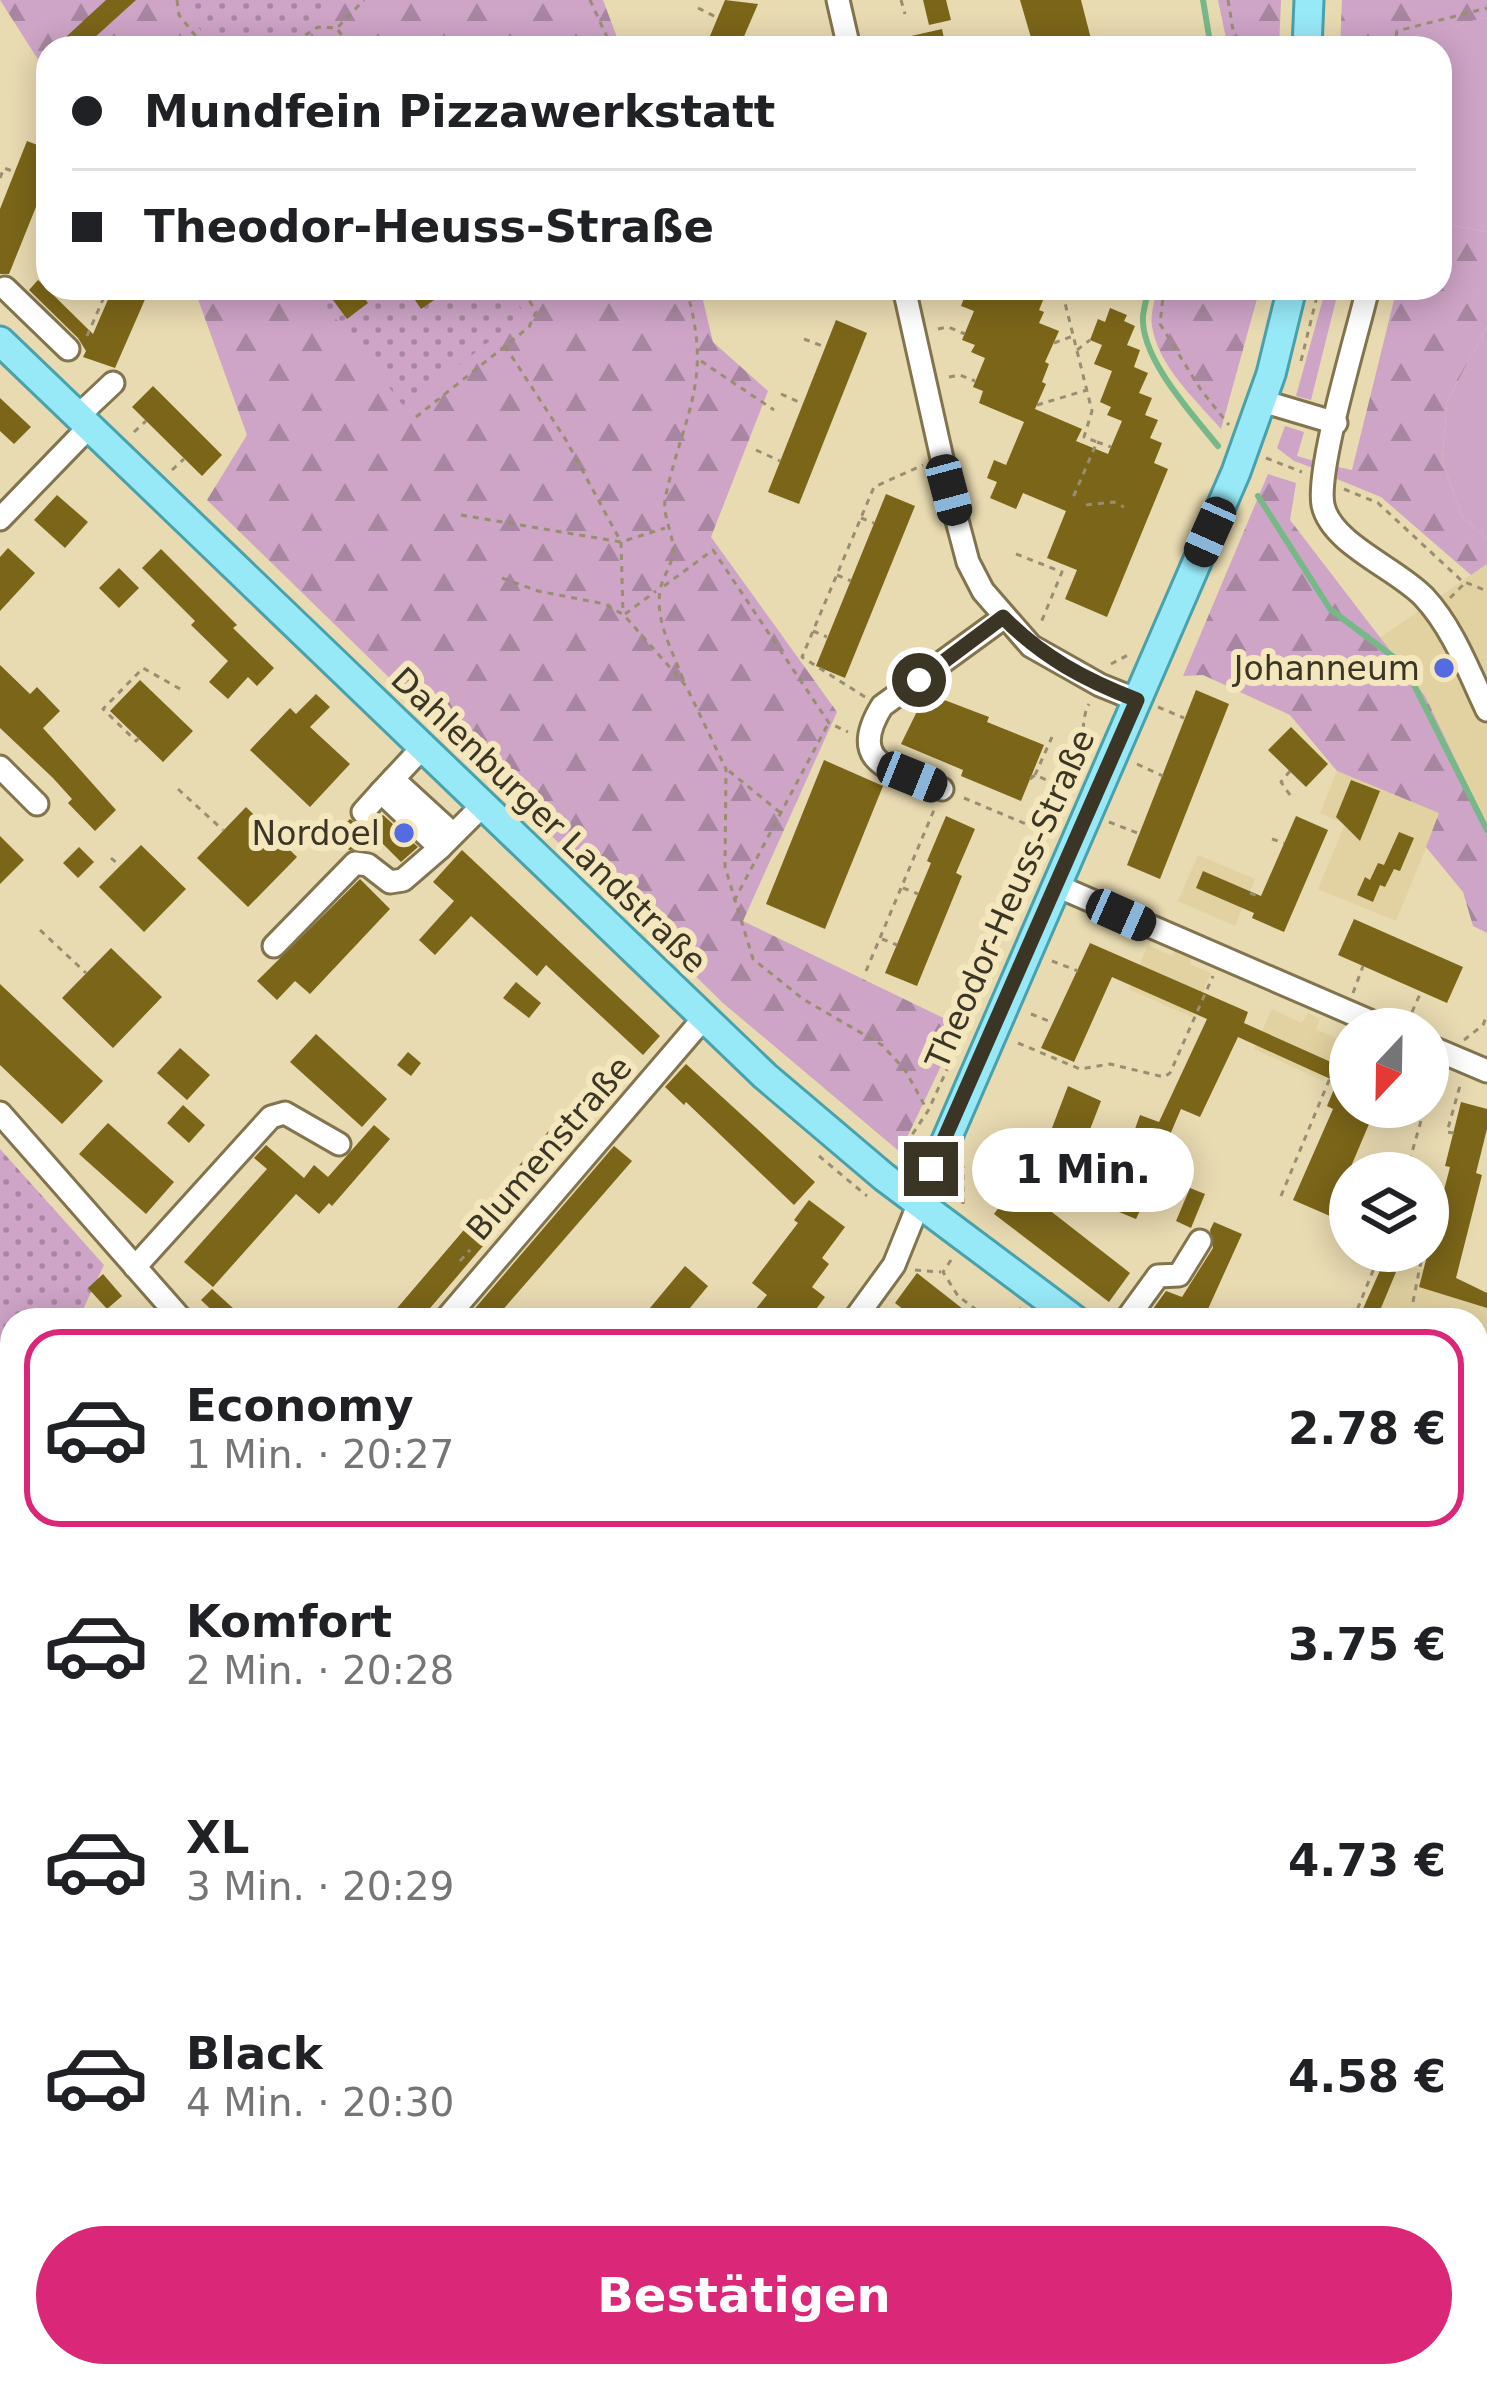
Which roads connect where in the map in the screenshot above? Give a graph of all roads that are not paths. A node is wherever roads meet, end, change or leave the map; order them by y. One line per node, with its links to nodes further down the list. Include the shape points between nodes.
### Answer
1 (838, 0): 3 (street)
2 (1309, 0): 4 (main road)
3 (846, 36)
4 (1308, 36)
5 (5, 288): 9 (street)
6 (907, 300): 17 (street, via 968,562)
7 (1289, 300): 13 (main road, Theodor-Heuss-Straße)
8 (1365, 300): 15 (street)
9 (38, 320): 10 (street); 11 (street)
10 (77, 344)
11 (4, 345): 14 (main road, Dahlenburger Landstraße)
12 (113, 383): 14 (street)
13 (1262, 401): 15 (street); 18 (main road, Theodor-Heuss-Straße)
14 (84, 422): 16 (street); 20 (main road, Dahlenburger Landstraße)
15 (1336, 423): 19 (street, via 1323,506 1336,530 1423,595)
16 (0, 519)
17 (1003, 617): 18 (street, via 1031,646); 23 (street, via 882,706 866,741 882,765)
18 (1148, 704): 28 (main road, Theodor-Heuss-Straße)
19 (1487, 710)
20 (422, 748): 22 (street); 25 (main road, Dahlenburger Landstraße)
21 (0, 767): 24 (street)
22 (387, 786): 26 (street); 27 (street)
23 (942, 789)
24 (38, 804)
25 (482, 806): 27 (street); 31 (main road, Dahlenburger Landstraße)
26 (363, 812)
27 (447, 841): 29 (street, via 403,880 389,882 355,863)
28 (1049, 874): 30 (street); 34 (main road, Theodor-Heuss-Straße)
29 (274, 946)
30 (1329, 1011)
31 (703, 1019): 34 (main road, Dahlenburger Landstraße); 38 (street, Blumenstraße)
32 (0, 1113): 36 (street)
33 (338, 1144): 36 (street, via 285,1114 271,1118)
34 (919, 1203): 39 (street, via 894,1265); 40 (main road, Dahlenburger Landstraße)
35 (1200, 1241): 41 (street, via 1179,1275 1158,1276)
36 (135, 1267): 37 (street)
37 (171, 1308)
38 (455, 1308)
39 (863, 1308)
40 (1059, 1308)
41 (1135, 1308)

